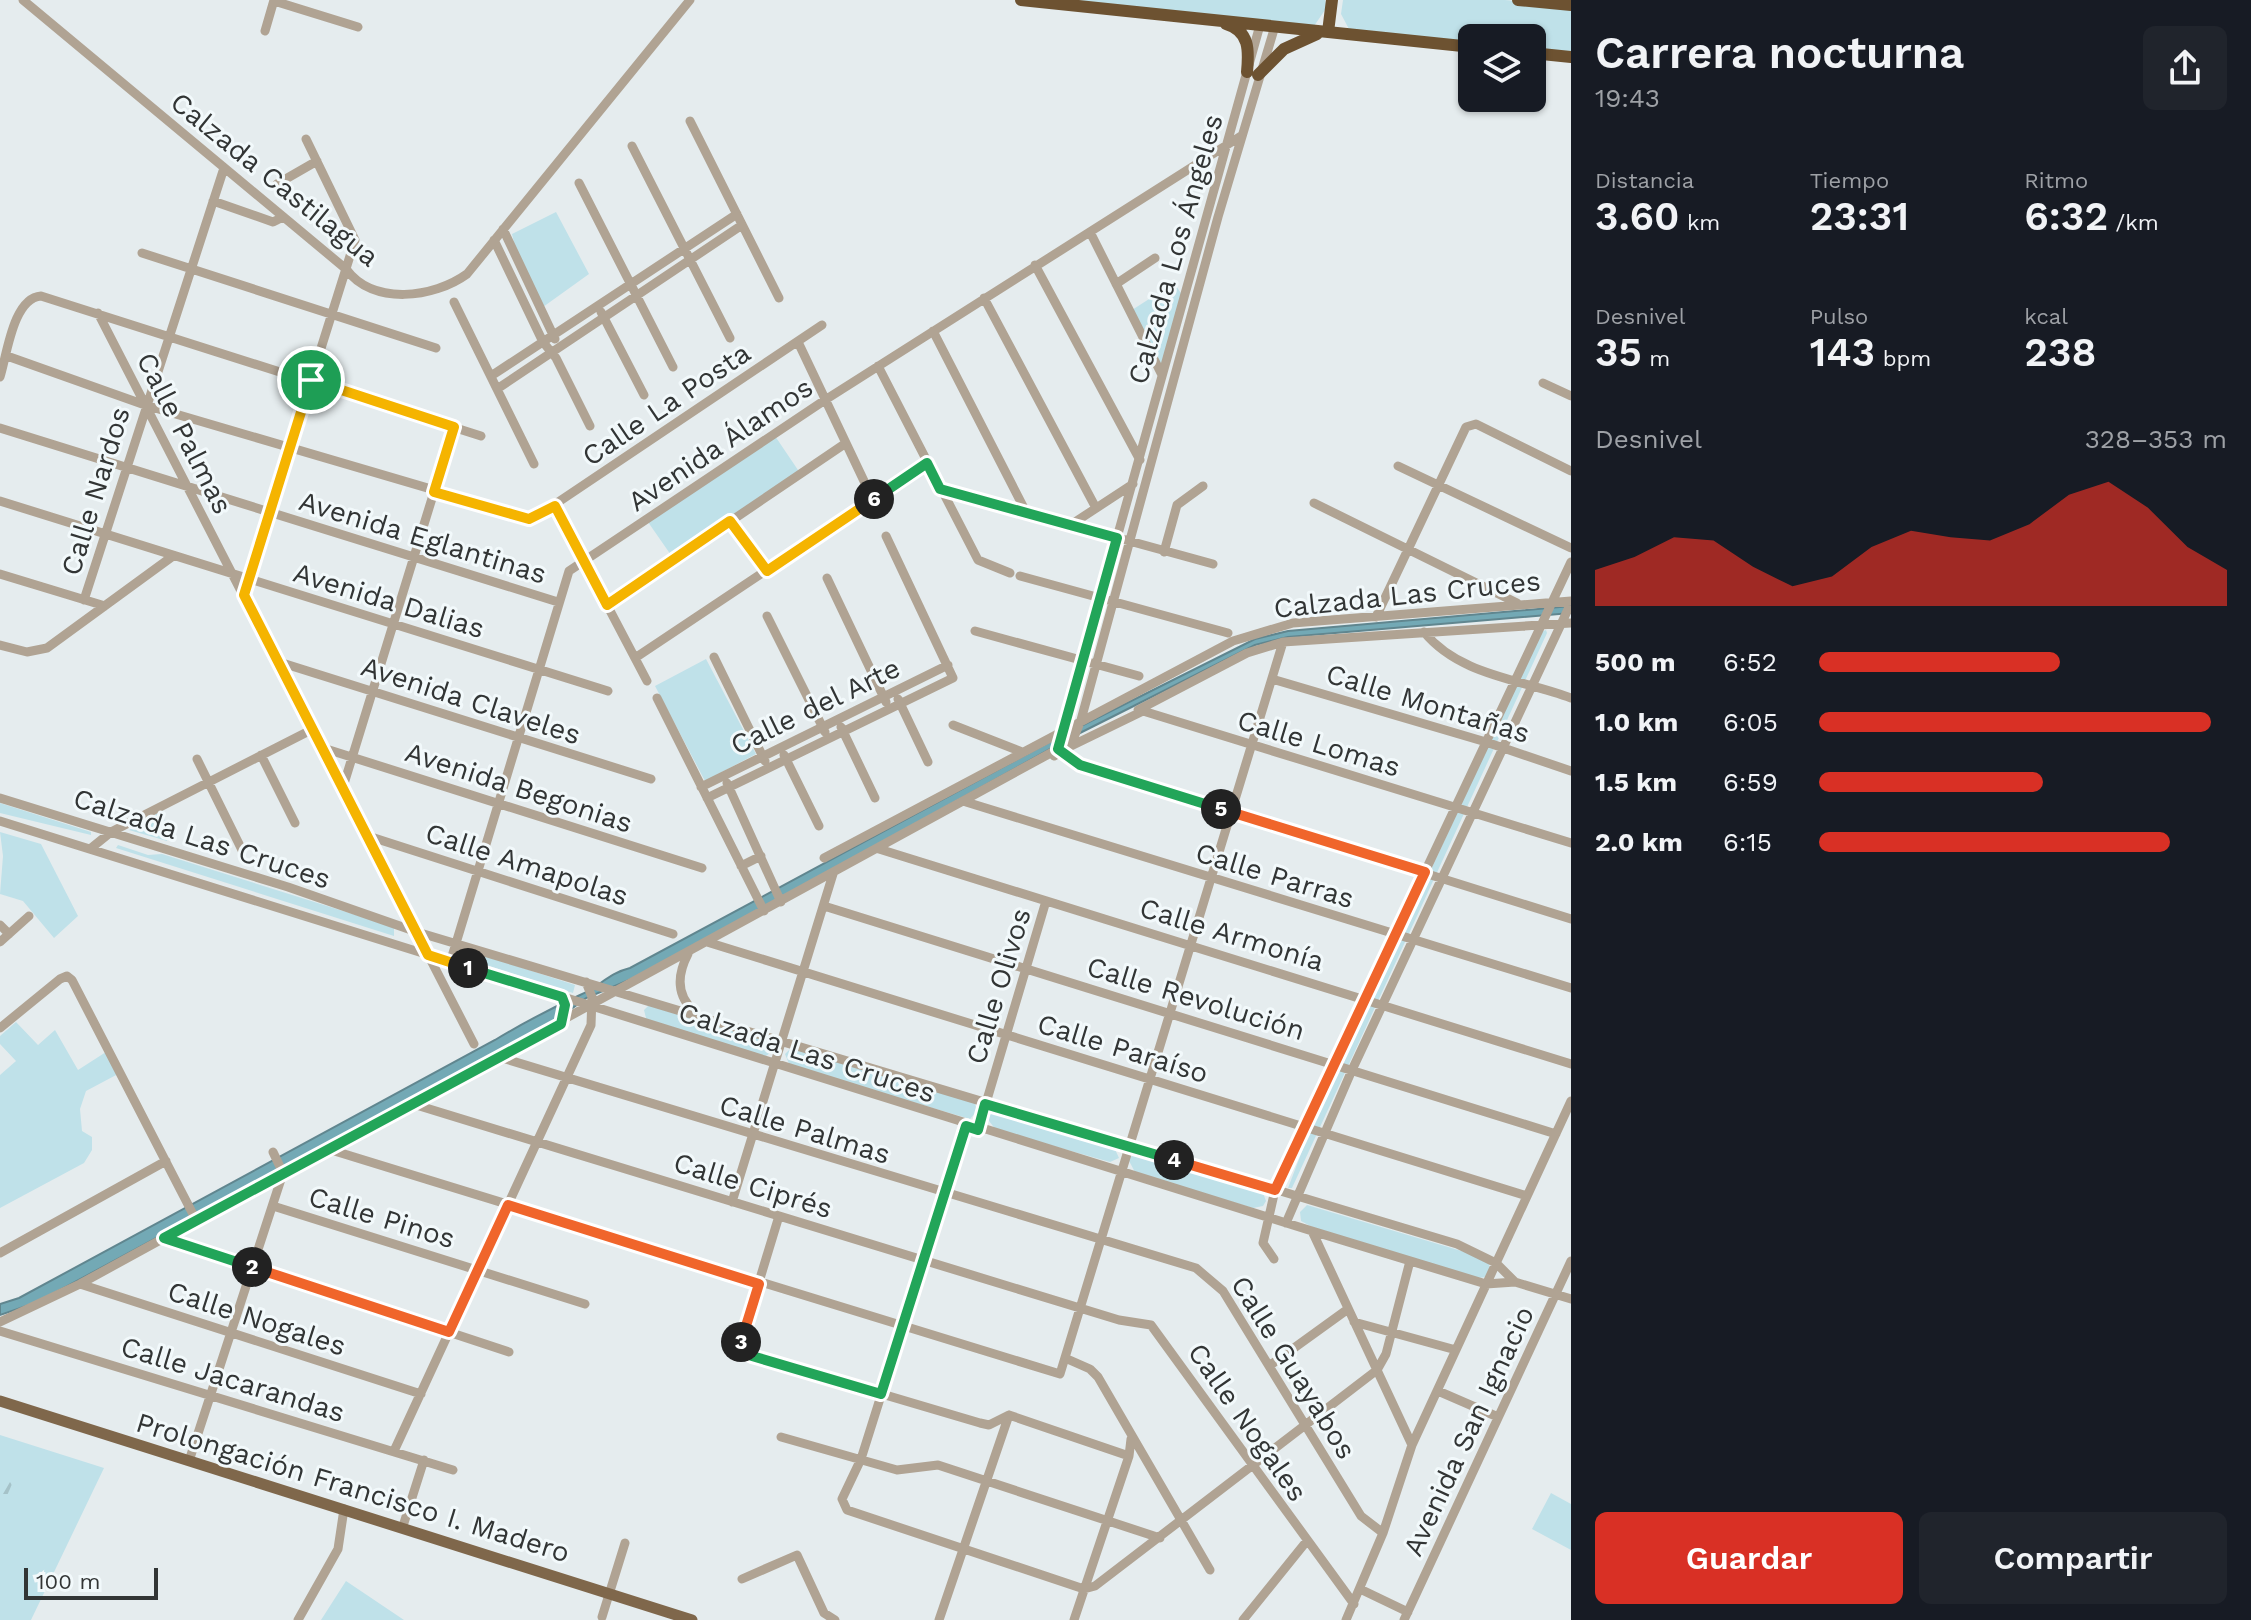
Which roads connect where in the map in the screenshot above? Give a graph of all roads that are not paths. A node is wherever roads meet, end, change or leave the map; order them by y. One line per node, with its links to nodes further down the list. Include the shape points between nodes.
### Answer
1 (23, 0): 24 (street, Calzada Castilagua)
2 (690, 0): 33 (street, Calzada Castilagua)
3 (1021, 0): 8 (highway)
4 (1332, 0): 13 (highway)
5 (1518, 0): 7 (highway)
6 (274, 1): 11 (street); 12 (street)
7 (1571, 5)
8 (1220, 20): 9 (highway); 17 (highway, via 1246,39)
9 (1260, 25): 10 (highway); 17 (street, Calzada Los Ángeles)
10 (1275, 26): 13 (highway); 17 (street, Calzada Los Ángeles)
11 (358, 27)
12 (265, 31)
13 (1328, 32): 14 (highway); 17 (highway, via 1294,43)
14 (1458, 46)
15 (1546, 54): 16 (highway)
16 (1571, 57)
17 (1252, 73): 19 (street, Calzada Los Ángeles); 21 (street, Calzada Los Ángeles)
18 (690, 121): 28 (street)
19 (1241, 136): 21 (street, Avenida Álamos); 31 (street, Calzada Los Ángeles)
20 (306, 139): 23 (street)
21 (1227, 142): 29 (street, Calzada Los Ángeles); 34 (street, Avenida Álamos)
22 (632, 146): 36 (street)
23 (317, 161): 26 (street); 42 (street, via 355,240)
24 (224, 168): 27 (street, Calle Nardos); 30 (street, Calzada Castilagua)
25 (579, 183): 43 (street)
26 (277, 184)
27 (213, 201): 30 (street, via 273,222); 41 (street, Calle Nardos)
28 (737, 214): 32 (street); 36 (street)
29 (1206, 214): 31 (street); 48 (street, Calzada Los Ángeles)
30 (283, 217): 42 (street, Calzada Castilagua)
31 (1218, 217): 50 (street, Calzada Los Ángeles)
32 (742, 225): 39 (street); 46 (street)
33 (503, 229): 35 (street, Calzada Castilagua); 58 (street)
34 (1090, 232): 40 (street, Avenida Álamos); 44 (street)
35 (494, 240): 42 (street, Calzada Castilagua, via 467,274 429,293 387,292 354,280); 60 (street)
36 (684, 248): 39 (street); 43 (street)
37 (142, 253): 41 (street)
38 (1155, 258): 44 (street)
39 (690, 259): 45 (street); 59 (street)
40 (1035, 265): 47 (street, Avenida Álamos); 85 (street)
41 (191, 269): 53 (street); 57 (street, Calle Nardos)
42 (346, 269): 53 (street)
43 (631, 284): 45 (street); 51 (street)
44 (1116, 284): 68 (street)
45 (637, 295): 54 (street); 67 (street)
46 (779, 298)
47 (984, 298): 56 (street, Avenida Álamos); 102 (street)
48 (1182, 301): 50 (street); 68 (street, Calzada Los Ángeles)
49 (454, 302): 69 (street)
50 (1194, 304): 74 (street, Calzada Los Ángeles)
51 (598, 305): 54 (street); 58 (street)
52 (98, 313): 57 (street); 65 (street, via 36,296 21,309); 78 (street, Calle Palmas)
53 (331, 313): 63 (street); 71 (street)
54 (604, 317): 62 (street); 75 (street)
55 (822, 325): 61 (street, Calle La Posta)
56 (933, 331): 66 (street, Avenida Álamos); 104 (street)
57 (169, 334): 71 (street); 78 (street, Calle Nardos)
58 (554, 335): 60 (street); 62 (street)
59 (730, 338)
60 (543, 342): 64 (street); 69 (street)
61 (798, 342): 77 (street); 101 (street, Calle La Posta)
62 (558, 347): 64 (street)
63 (436, 348)
64 (552, 355): 73 (street); 79 (street)
65 (7, 356): 70 (street); 78 (street)
66 (878, 366): 77 (street, Avenida Álamos); 86 (street)
67 (673, 367)
68 (1162, 375): 74 (street); 85 (street, Calzada Los Ángeles)
69 (491, 376): 73 (street)
70 (0, 377)
71 (311, 380): 80 (street); 84 (street)
72 (1543, 383): 76 (street)
73 (497, 389): 87 (street)
74 (1172, 390): 91 (street, Calzada Los Ángeles)
75 (644, 395)
76 (1571, 396)
77 (825, 400): 83 (street); 116 (street, Avenida Álamos)
78 (145, 405): 84 (street); 89 (street, Calle Nardos); 95 (street, Calle Palmas)
79 (590, 426)
80 (454, 427): 82 (street); 97 (street)
81 (0, 428): 89 (street, Avenida Eglantinas)
82 (481, 436)
83 (846, 443): 98 (street); 105 (street)
84 (289, 448): 97 (street); 103 (street)
85 (1139, 459): 91 (street); 92 (street, Calzada Los Ángeles)
86 (927, 463): 96 (street); 98 (street)
87 (534, 464)
88 (1398, 466): 93 (street)
89 (126, 467): 95 (street, Avenida Eglantinas); 107 (street, Calle Nardos)
90 (1571, 471): 93 (street, via 1470,424)
91 (1148, 475): 92 (street); 110 (street, Calzada Los Ángeles)
92 (1132, 485): 102 (street); 109 (street, Calzada Los Ángeles)
93 (1438, 485): 111 (street); 112 (street)
94 (1203, 486): 113 (street, via 1177,505)
95 (189, 487): 103 (street, Avenida Eglantinas); 121 (street, Calle Palmas)
96 (940, 489): 104 (street); 125 (street, via 978,560)
97 (434, 492): 101 (street, Calle La Posta, via 533,519); 115 (street)
98 (873, 500): 119 (street)
99 (0, 501): 107 (street, Avenida Dalias)
100 (1314, 503): 112 (street)
101 (555, 506): 116 (street)
102 (1096, 508): 106 (street)
103 (270, 512): 115 (street, Avenida Eglantinas); 123 (street)
104 (1026, 512): 106 (street)
105 (730, 521): 119 (street); 132 (street)
106 (1072, 524): 109 (street)
107 (105, 534): 114 (street, Avenida Dalias); 126 (street, Calle Nardos)
108 (886, 536): 149 (street)
109 (1117, 538): 110 (street); 125 (street, Calzada Los Ángeles)
110 (1129, 542): 113 (street); 127 (street, Calzada Los Ángeles)
111 (1571, 548)
112 (1408, 549): 131 (street); 135 (street)
113 (1164, 552): 118 (street)
114 (173, 556): 121 (street, Avenida Dalias); 133 (street)
115 (414, 558): 129 (street, Avenida Eglantinas); 138 (street)
116 (584, 561): 129 (street, Avenida Álamos, via 569,571); 132 (street)
117 (1571, 562): 128 (street)
118 (1213, 564)
119 (767, 571): 145 (street)
120 (0, 574): 126 (street)
121 (234, 575): 123 (street, Avenida Dalias); 124 (street, Calle Palmas)
122 (827, 578): 159 (street)
123 (249, 579): 124 (street); 138 (street, Avenida Dalias)
124 (244, 595): 147 (street, Calle Palmas)
125 (1101, 597): 127 (street); 146 (street, Calzada Los Ángeles)
126 (84, 600): 133 (street)
127 (1113, 601): 141 (street); 148 (street, Calzada Los Ángeles)
128 (1552, 601): 130 (street, Calzada Las Cruces); 131 (street, Calzada Las Cruces); 136 (street)
129 (558, 602): 150 (street, Avenida Álamos)
130 (1571, 602): 137 (street)
131 (1517, 603): 135 (street, Calzada Las Cruces)
132 (607, 605): 145 (street)
133 (105, 606): 143 (street, via 41,651)
134 (767, 616): 168 (street)
135 (1376, 617): 166 (street, Calzada Las Cruces, via 1293,623 1254,632)
136 (1542, 624): 137 (street, Calzada Las Cruces); 140 (street, Calzada Las Cruces); 154 (street)
137 (1566, 624): 155 (street)
138 (393, 625): 150 (street, Avenida Dalias); 157 (street)
139 (975, 631): 146 (street)
140 (1424, 632): 142 (street, Calzada Las Cruces); 154 (street, via 1439,651)
141 (1228, 633)
142 (1283, 642): 152 (street); 164 (street, Calzada Las Cruces, via 1247,653)
143 (0, 645)
144 (714, 657): 182 (street)
145 (635, 658): 153 (street)
146 (1084, 661): 148 (street); 171 (street, Calzada Los Ángeles)
147 (279, 662): 157 (street, Avenida Claveles); 169 (street, Calle Palmas)
148 (1096, 664): 151 (street); 166 (street, Calzada Los Ángeles)
149 (948, 665): 158 (street, Calle del Arte); 162 (street, Calle del Arte, via 953,676)
150 (537, 669): 156 (street, Avenida Dalias); 172 (street, Avenida Álamos)
151 (1139, 676)
152 (1272, 679): 174 (street, Calle Montañas); 175 (street)
153 (647, 681)
154 (1514, 684): 155 (street); 174 (street)
155 (1531, 687): 161 (street); 179 (street)
156 (608, 691)
157 (372, 692): 172 (street, Avenida Claveles); 183 (street)
158 (895, 692): 159 (street, Calle del Arte); 162 (street)
159 (884, 697): 163 (street); 165 (street, Calle del Arte)
160 (657, 698): 193 (street)
161 (1571, 698)
162 (900, 704): 163 (street, Calle del Arte); 186 (street)
163 (889, 709): 170 (street, Calle del Arte)
164 (1135, 712): 175 (street, Calle Lomas); 178 (street)
165 (837, 720): 168 (street, Calle del Arte); 170 (street)
166 (1080, 722): 171 (street, Calzada Las Cruces); 178 (street, Calzada Los Ángeles)
167 (953, 725): 180 (street)
168 (823, 727): 173 (street); 177 (street, Calle del Arte)
169 (313, 729): 176 (street, Calle Palmas); 181 (street)
170 (843, 731): 173 (street, Calle del Arte); 197 (street)
171 (1065, 731): 178 (street, Calzada Los Ángeles); 180 (street, Calzada Las Cruces)
172 (516, 738): 190 (street, Avenida Claveles); 199 (street, Avenida Álamos)
173 (829, 738): 185 (street, Calle del Arte)
174 (1486, 742): 179 (street, Calle Montañas); 200 (street)
175 (1252, 745): 200 (street, Calle Lomas); 201 (street)
176 (323, 748): 183 (street, Avenida Begonias); 192 (street, Calle Palmas)
177 (781, 748): 182 (street, Calle del Arte); 185 (street)
178 (1062, 748): 198 (street, Calzada Las Cruces); 201 (street, via 1080,765)
179 (1503, 749): 188 (street, Calle Montañas); 202 (street)
180 (1022, 752): 213 (street, Calzada Las Cruces)
181 (261, 755): 191 (street); 204 (street)
182 (763, 757): 187 (street); 189 (street, Calle del Arte)
183 (352, 758): 192 (street); 199 (street, Avenida Begonias)
184 (197, 759): 191 (street)
185 (786, 759): 187 (street, Calle del Arte); 205 (street)
186 (928, 762)
187 (769, 768): 194 (street, Calle del Arte)
188 (1571, 771)
189 (724, 776): 193 (street, Calle del Arte); 194 (street)
190 (651, 779)
191 (208, 782): 206 (street); 211 (street)
192 (343, 787): 207 (street, Calle Palmas)
193 (701, 787): 196 (street)
194 (729, 787): 196 (street, Calle del Arte); 212 (street)
195 (0, 798): 206 (street, Calzada Las Cruces)
196 (707, 798): 214 (street)
197 (875, 798)
198 (966, 802): 210 (street, Calzada Las Cruces); 220 (street, Calle Parras)
199 (496, 803): 215 (street, Avenida Begonias); 216 (street, Avenida Álamos)
200 (1455, 808): 202 (street, Calle Lomas); 217 (street)
201 (1231, 812): 217 (street); 220 (street)
202 (1472, 814): 208 (street, Calle Lomas); 219 (street)
203 (0, 821): 209 (street, Calzada Las Cruces)
204 (295, 823)
205 (819, 826)
206 (111, 832): 209 (street); 230 (street, Calzada Las Cruces)
207 (368, 836): 216 (street, Calle Amapolas); 230 (street, Calle Palmas)
208 (1571, 843)
209 (90, 849): 240 (street, Calzada Las Cruces)
210 (879, 849): 218 (street, Calzada Las Cruces); 223 (street, Calle Armonía)
211 (242, 850)
212 (761, 856): 214 (street); 221 (street)
213 (824, 858)
214 (741, 866): 222 (street)
215 (702, 868)
216 (476, 871): 232 (street, Calle Amapolas); 237 (street, Avenida Álamos)
217 (1425, 872): 219 (street); 233 (street)
218 (833, 874): 224 (street, Calzada Las Cruces); 225 (street)
219 (1442, 877): 228 (street); 234 (street)
220 (1211, 879): 233 (street, Calle Parras); 238 (street)
221 (772, 885): 222 (street); 224 (street)
222 (756, 893): 226 (street)
223 (1046, 901): 238 (street, Calle Armonía); 242 (street, Calle Olivos)
224 (781, 902): 226 (street, Calzada Las Cruces)
225 (824, 906): 242 (street, Calle Revolución); 243 (street)
226 (764, 911): 236 (street, Calzada Las Cruces)
227 (29, 916): 231 (street)
228 (1571, 919)
229 (0, 925): 231 (street)
230 (417, 932): 237 (street, Calzada Las Cruces); 240 (street, Calle Palmas)
231 (9, 934): 235 (street)
232 (673, 934)
233 (1395, 936): 234 (street, Calle Parras); 248 (street)
234 (1412, 941): 245 (street, Calle Parras); 249 (street)
235 (0, 942)
236 (707, 942): 239 (street, Calzada Las Cruces); 243 (street, Calle Paraíso)
237 (455, 943): 241 (street, Avenida Álamos); 244 (street, Calzada Las Cruces)
238 (1191, 945): 248 (street, Calle Armonía); 251 (street)
239 (689, 951): 246 (street, Calzada Las Cruces); 252 (street, via 681,967 681,992)
240 (428, 955): 241 (street, Calzada Las Cruces); 257 (street, Calle Palmas)
241 (450, 963): 247 (street, Calzada Las Cruces)
242 (1026, 969): 251 (street, Calle Revolución); 255 (street, Calle Olivos)
243 (803, 972): 255 (street, Calle Paraíso); 256 (street)
244 (586, 982): 246 (street, Calzada Las Cruces); 250 (street)
245 (1571, 988)
246 (620, 991): 250 (street, Calzada Las Cruces); 252 (street, Calzada Las Cruces)
247 (562, 997): 250 (street, Calzada Las Cruces); 253 (street)
248 (1366, 998): 249 (street, Calle Armonía); 259 (street)
249 (1383, 1003): 260 (street, Calle Armonía); 262 (street)
250 (592, 1006): 253 (street, Calzada Las Cruces); 261 (street, Calzada Las Cruces); 263 (street, via 591,1025)
251 (1170, 1013): 259 (street, Calle Revolución); 264 (street)
252 (697, 1014): 256 (street, Calzada Las Cruces)
253 (561, 1024): 258 (street, Calzada Las Cruces)
254 (0, 1028): 278 (street, via 60,979 72,980)
255 (1006, 1035): 264 (street, Calle Paraíso); 267 (street, Calle Olivos)
256 (782, 1040): 261 (street); 267 (street, Calzada Las Cruces)
257 (474, 1044)
258 (499, 1057): 263 (street, Calle Palmas); 266 (street, Calzada Las Cruces)
259 (1334, 1064): 262 (street, Calle Revolución); 269 (street)
260 (1571, 1064)
261 (775, 1065): 268 (street, Calzada Las Cruces); 273 (street)
262 (1352, 1070): 271 (street); 272 (street, Calle Revolución)
263 (567, 1078): 273 (street, Calle Palmas); 274 (street)
264 (1149, 1079): 269 (street, Calle Paraíso); 275 (street)
265 (1571, 1101): 272 (street)
266 (413, 1104): 274 (street, Calle Ciprés); 276 (street, Calzada Las Cruces)
267 (985, 1104): 270 (street, Calle Olivos); 275 (street, Calzada Las Cruces)
268 (966, 1126): 270 (street, Calzada Las Cruces); 282 (street)
269 (1305, 1127): 271 (street, Calle Paraíso); 281 (street)
270 (978, 1130): 280 (street, Calzada Las Cruces)
271 (1325, 1133): 283 (street); 284 (street, Calle Paraíso)
272 (1556, 1134): 284 (street)
273 (752, 1136): 282 (street, Calle Palmas); 285 (street)
274 (537, 1142): 285 (street, Calle Ciprés); 286 (street)
275 (1129, 1146): 280 (street); 281 (street, Calzada Las Cruces)
276 (328, 1149): 279 (street, Calzada Las Cruces); 286 (street)
277 (275, 1155): 279 (street)
278 (166, 1161): 289 (street); 295 (street)
279 (283, 1172): 287 (street); 289 (street, Calzada Las Cruces)
280 (1121, 1173): 290 (street, Calzada Las Cruces); 294 (street)
281 (1275, 1190): 283 (street, Calzada Las Cruces); 290 (street)
282 (944, 1194): 294 (street, Calle Palmas); 297 (street)
283 (1296, 1196): 291 (street); 300 (street, Calzada Las Cruces, via 1457,1244)
284 (1527, 1196): 300 (street)
285 (732, 1202): 288 (street, Calle Ciprés)
286 (508, 1205): 302 (street); 305 (street)
287 (273, 1206): 301 (street); 302 (street, Calle Pinos)
288 (779, 1216): 297 (street, Calle Ciprés); 305 (street)
289 (195, 1217): 293 (street, Calzada Las Cruces)
290 (1266, 1217): 291 (street, Calzada Las Cruces); 296 (street, via 1263,1243)
291 (1286, 1223): 292 (street, Calzada Las Cruces)
292 (1312, 1231): 298 (street, Calzada Las Cruces); 311 (street)
293 (164, 1238): 301 (street); 304 (street, Calzada Las Cruces)
294 (1099, 1241): 310 (street); 321 (street, Calle Guayabos, via 1206,1274 1223,1291)
295 (0, 1253)
296 (1274, 1259)
297 (923, 1260): 310 (street, Calle Ciprés); 314 (street)
298 (1410, 1261): 306 (street, Calzada Las Cruces); 316 (street)
299 (1571, 1261): 307 (street, Avenida San Ignacio)
300 (1496, 1263): 303 (street, Calzada Las Cruces); 306 (street)
301 (253, 1267): 315 (street); 317 (street)
302 (478, 1270): 309 (street, Calle Pinos); 315 (street)
303 (1515, 1282): 306 (street, Calzada Las Cruces); 307 (street, Calzada Las Cruces)
304 (80, 1284): 313 (street, Calzada Las Cruces); 317 (street, Calle Nogales)
305 (759, 1284): 314 (street); 325 (street, via 741,1341 743,1350)
306 (1486, 1284): 318 (street)
307 (1556, 1294): 308 (street, Calzada Las Cruces); 329 (street, Avenida San Ignacio)
308 (1571, 1299)
309 (585, 1304)
310 (1079, 1308): 320 (street); 339 (street, Calle Nogales, via 1157,1330)
311 (1348, 1309): 312 (street); 321 (street)
312 (1354, 1322): 316 (street); 322 (street)
313 (0, 1325): 326 (street, Calle Jacarandas)
314 (903, 1327): 320 (street, via 1060,1374); 325 (street)
315 (449, 1332): 319 (street); 324 (street)
316 (1392, 1332): 318 (street); 322 (street)
317 (231, 1333): 324 (street, Calle Nogales); 326 (street)
318 (1456, 1350): 323 (street)
319 (509, 1352)
320 (1065, 1358): 331 (street, via 1098,1377)
321 (1269, 1366): 330 (street, Calle Guayabos)
322 (1377, 1370): 330 (street); 333 (street)
323 (1438, 1391): 329 (street); 333 (street)
324 (421, 1394): 334 (street)
325 (881, 1394): 328 (street, via 989,1425); 336 (street)
326 (211, 1396): 334 (street, Calle Jacarandas); 338 (street)
327 (0, 1401): 338 (main road, Prolongación Francisco I. Madero)
328 (1009, 1415): 335 (street); 341 (street)
329 (1498, 1417): 357 (street, Avenida San Ignacio)
330 (1305, 1426): 339 (street); 346 (street, Calle Guayabos, via 1361,1516)
331 (1130, 1436): 335 (street); 344 (street)
332 (781, 1437): 336 (street)
333 (1412, 1445): 346 (street)
334 (394, 1451): 337 (street, Calle Jacarandas)
335 (1129, 1456): 343 (street)
336 (861, 1459): 341 (street, via 903,1471 938,1465); 350 (street, via 842,1499 847,1510)
337 (424, 1460): 340 (street, Calle Jacarandas); 345 (street)
338 (189, 1461): 342 (main road, Prolongación Francisco I. Madero)
339 (1253, 1466): 344 (street); 348 (street, Calle Nogales)
340 (453, 1470)
341 (986, 1481): 343 (street); 350 (street)
342 (344, 1509): 345 (main road, Prolongación Francisco I. Madero); 359 (street, via 338,1549)
343 (1107, 1521): 347 (street); 353 (street)
344 (1182, 1521): 347 (street); 351 (street)
345 (403, 1526): 355 (main road, Prolongación Francisco I. Madero)
346 (1383, 1533): 354 (street)
347 (1160, 1538): 353 (street)
348 (1306, 1542): 356 (street, Calle Nogales); 364 (street)
349 (625, 1543): 355 (street)
350 (963, 1548): 353 (street); 362 (street)
351 (1210, 1570)
352 (742, 1579): 361 (street, via 797,1555 824,1613)
353 (1084, 1589): 363 (street)
354 (1360, 1589): 356 (street); 357 (street)
355 (610, 1593): 358 (street); 360 (main road, Prolongación Francisco I. Madero)
356 (1354, 1604): 365 (street)
357 (1406, 1616)
358 (602, 1617)
359 (298, 1620)
360 (692, 1620)
361 (835, 1620)
362 (939, 1620)
363 (1074, 1620)
364 (1243, 1620)
365 (1346, 1620)

